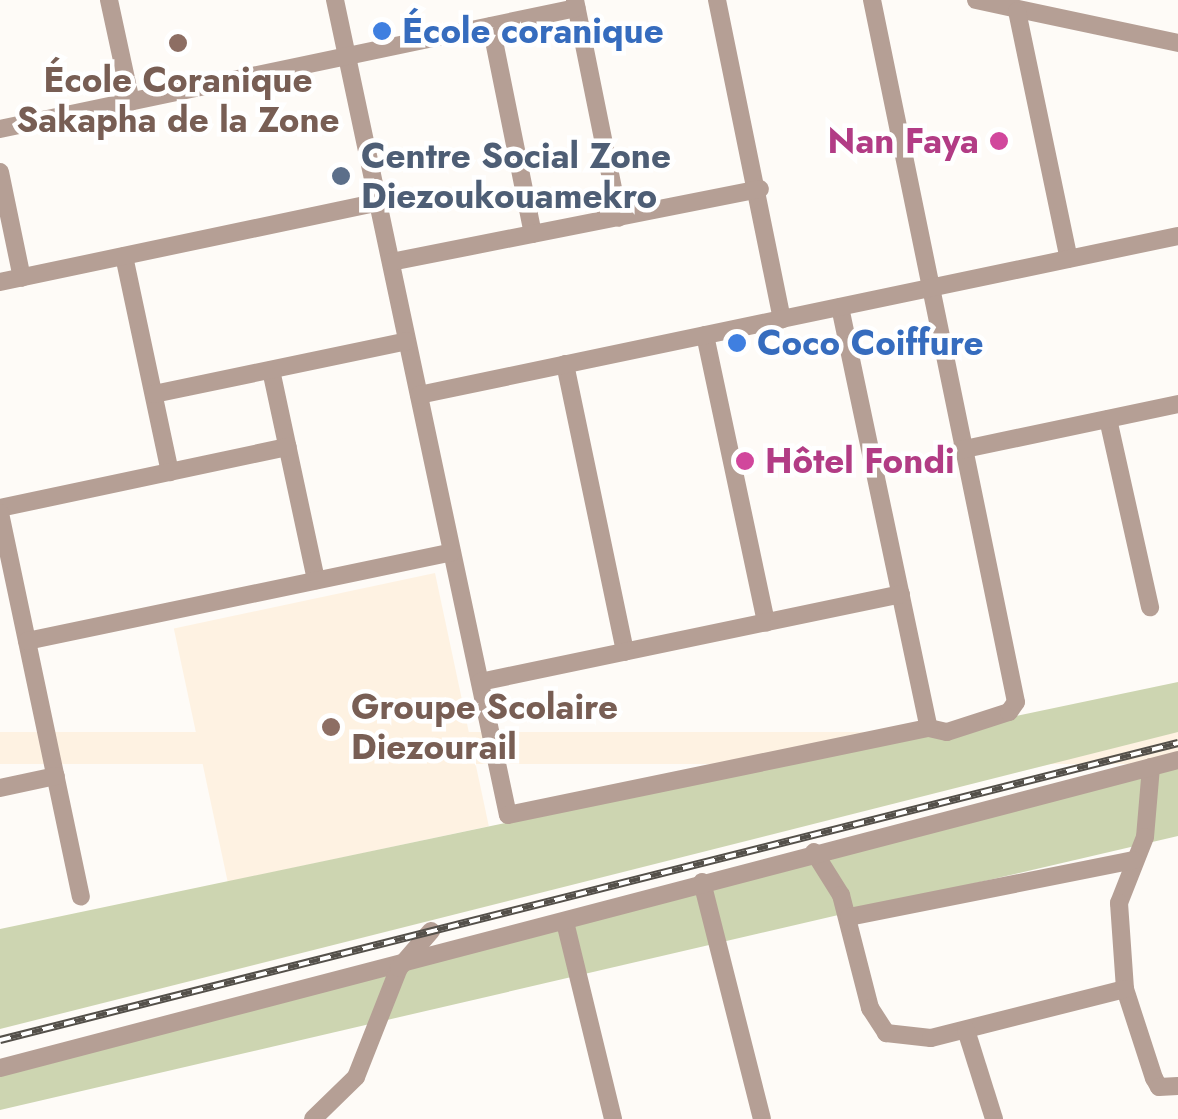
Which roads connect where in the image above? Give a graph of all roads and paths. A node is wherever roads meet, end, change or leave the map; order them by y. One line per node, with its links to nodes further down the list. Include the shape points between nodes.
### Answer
1 (109, 0): 11 (street)
2 (335, 0): 10 (street)
3 (717, 0): 14 (street)
4 (872, 0): 24 (street)
5 (976, 0): 7 (street)
6 (575, 4): 8 (street); 16 (street)
7 (1017, 11): 9 (street); 20 (street)
8 (491, 26): 10 (street); 17 (street)
9 (1178, 43)
10 (347, 56): 11 (street); 15 (street)
11 (131, 102): 12 (street)
12 (0, 129)
13 (0, 172): 22 (street)
14 (760, 189): 16 (street); 26 (street)
15 (378, 202): 19 (street); 21 (street)
16 (619, 218): 17 (street)
17 (532, 234): 21 (street)
18 (1178, 236): 20 (street)
19 (124, 256): 22 (street); 31 (street)
20 (1070, 259): 24 (street)
21 (390, 262): 28 (street)
22 (22, 278): 23 (street)
23 (0, 282)
24 (926, 289): 25 (street); 36 (street)
25 (840, 307): 26 (street); 41 (street)
26 (782, 319): 27 (street)
27 (705, 335): 29 (street); 43 (street)
28 (408, 341): 30 (street); 32 (street)
29 (564, 364): 32 (street); 45 (street)
30 (271, 370): 31 (street); 35 (street)
31 (154, 394): 37 (street)
32 (419, 395): 39 (street)
33 (1178, 404): 34 (street)
34 (1108, 419): 36 (street); 42 (street)
35 (288, 447): 37 (street); 40 (street)
36 (960, 450): 47 (street, via 1016,702 1009,712 954,730)
37 (170, 472): 38 (street)
38 (0, 510): 44 (street)
39 (452, 552): 40 (street); 46 (street)
40 (316, 580): 44 (street)
41 (900, 594): 43 (street); 47 (street)
42 (1150, 607)
43 (766, 622): 45 (street)
44 (27, 642): 50 (street)
45 (625, 652): 46 (street)
46 (480, 682): 47 (street, via 508,815)
47 (928, 728)
48 (1178, 760): 49 (street)
49 (1151, 766): 52 (street); 53 (street, via 1145,836)
50 (56, 776): 51 (street); 55 (street)
51 (0, 788)
52 (814, 852): 54 (street); 56 (street)
53 (1132, 860): 56 (street); 60 (street, via 1119,903)
54 (702, 882): 57 (street); 66 (street)
55 (82, 897)
56 (849, 917): 61 (street, via 870,1008 886,1033 912,1040)
57 (565, 922): 59 (street); 65 (street)
58 (431, 931): 59 (street)
59 (399, 968): 62 (street); 64 (street, via 362,1069)
60 (1125, 989): 61 (street); 63 (street, via 1154,1078 1159,1087)
61 (966, 1030): 67 (street)
62 (0, 1068)
63 (1178, 1086)
64 (313, 1119)
65 (612, 1119)
66 (762, 1119)
67 (994, 1119)

